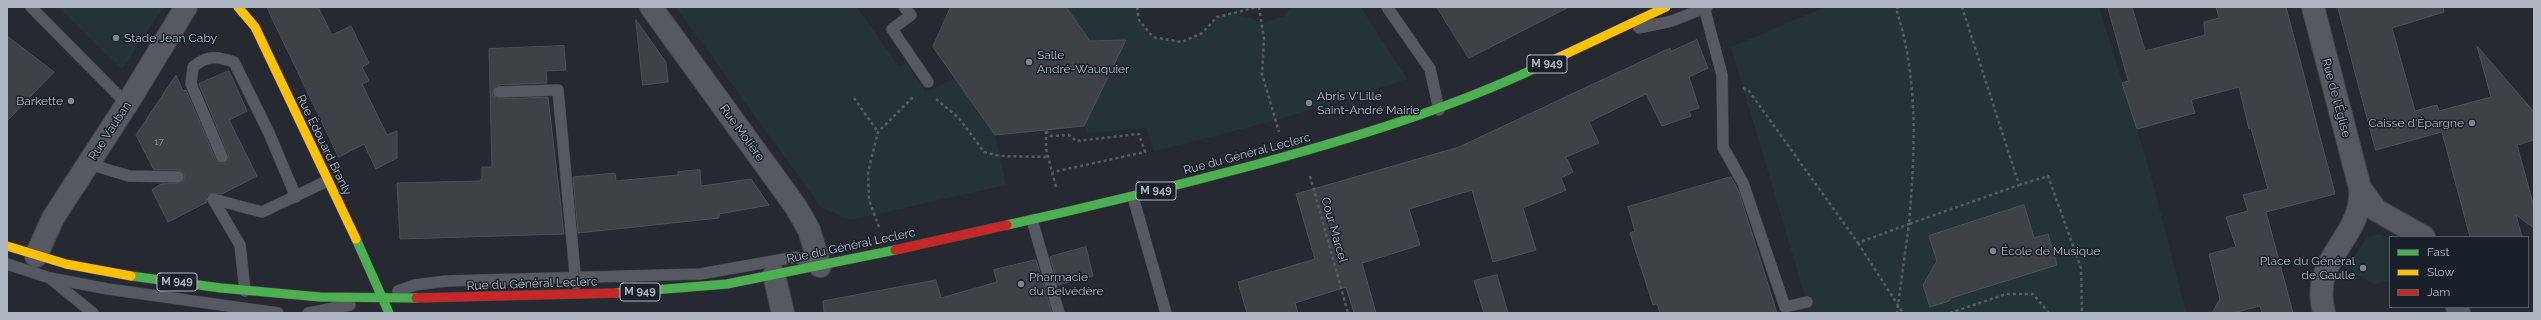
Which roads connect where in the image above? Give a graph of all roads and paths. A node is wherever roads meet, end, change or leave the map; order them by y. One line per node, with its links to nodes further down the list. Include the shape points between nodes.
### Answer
1 (31, 7): 19 (lane)
2 (186, 7): 19 (street, Rue Vauban)
3 (238, 7): 29 (main road, Rue Édouard Branly, via 255,28)
4 (650, 7): 43 (street, Rue Molière, via 802,217 813,240)
5 (904, 7): 16 (lane, via 911,15 892,29)
6 (1137, 7): 7 (path, via 1139,20 1153,37 1182,42 1202,33 1217,17)
7 (1258, 7): 25 (path, via 1264,39 1262,74 1277,120)
8 (1388, 7): 20 (lane, via 1430,69)
9 (1705, 7): 14 (lane, via 1672,21); 15 (lane)
10 (1899, 7): 36 (path, via 1896,8 1905,36 1914,103 1915,147)
11 (1962, 7): 30 (path)
12 (2313, 7): 31 (street, Rue de l'Église)
13 (1655, 9): 14 (main road, Rue du Général Leclerc / M 949)
14 (1609, 34): 20 (main road, Rue du Général Leclerc / M 949, via 1518,77)
15 (1722, 75): 38 (path, via 1749,91); 51 (lane, via 1723,147 1743,183 1785,307)
16 (928, 82): 21 (path); 24 (path, via 938,102 960,118 984,152 1000,156)
17 (499, 92): 45 (lane, via 558,90)
18 (854, 98): 21 (path)
19 (127, 104): 26 (street, Rue Vauban)
20 (1439, 110): 22 (main road, Rue du Général Leclerc / M 949)
21 (878, 132): 40 (path, via 868,172 869,200 878,220)
22 (1303, 152): 25 (main road, Rue du Général Leclerc / M 949); 60 (path, Cour Marcel)
23 (222, 157): 32 (lane, via 191,84 193,67 202,59 218,56 234,62 269,133)
24 (1048, 157): 27 (path); 27 (path, via 1046,131 1051,136 1069,136 1076,141 1139,134 1145,152)
25 (1282, 157): 33 (main road, Rue du Général Leclerc / M 949)
26 (89, 164): 28 (lane, via 129,176); 41 (street, Rue Vauban, via 53,218)
27 (1053, 172): 34 (path)
28 (178, 177)
29 (327, 181): 32 (lane); 50 (main road, Rue Édouard Branly, via 356,238)
30 (2019, 184): 36 (path); 65 (path, via 2048,176 2081,268)
31 (2360, 188): 37 (street, via 2376,210); 66 (street, via 2361,200 2356,219 2322,276 2320,294)
32 (296, 197): 47 (lane, via 262,212 214,199 240,245)
33 (1133, 197): 34 (main road, Rue du Général Leclerc / M 949); 59 (lane)
34 (1061, 213): 35 (main road, Rue du Général Leclerc / M 949)
35 (1032, 220): 40 (main road, Rue du Général Leclerc / M 949); 58 (lane)
36 (1910, 224): 38 (path); 52 (path)
37 (2422, 236)
38 (1858, 243): 52 (path)
39 (7, 246): 41 (main road, Rue du Général Leclerc / M 949)
40 (884, 252): 43 (main road, Rue du Général Leclerc / M 949)
41 (36, 256): 46 (lane); 47 (main road, Rue du Général Leclerc / M 949, via 112,273)
42 (7, 264): 46 (lane)
43 (820, 266): 44 (main road, Rue du Général Leclerc / M 949); 45 (lane, via 796,257 700,274)
44 (774, 275): 48 (main road, Rue du Général Leclerc / M 949, via 687,288); 57 (street)
45 (575, 277): 48 (lane); 50 (lane, via 430,283)
46 (50, 278): 53 (lane); 54 (lane, via 153,297)
47 (245, 291): 49 (main road, Rue du Général Leclerc / M 949)
48 (577, 294): 50 (main road, Rue du Général Leclerc / M 949, via 457,298)
49 (285, 295): 50 (main road, Rue du Général Leclerc / M 949); 54 (lane)
50 (381, 297): 55 (lane); 56 (main road, Rue Édouard Branly)
51 (1807, 302)
52 (1897, 306): 61 (path); 62 (path)
53 (93, 313)
54 (279, 313)
55 (308, 313)
56 (389, 313)
57 (783, 313)
58 (1059, 313)
59 (1166, 313)
60 (1348, 313)
61 (1897, 313)
62 (1903, 313)
63 (1950, 313): 64 (path, via 2006,294 2033,294)
64 (2050, 313)
65 (2082, 313)
66 (2324, 313)

